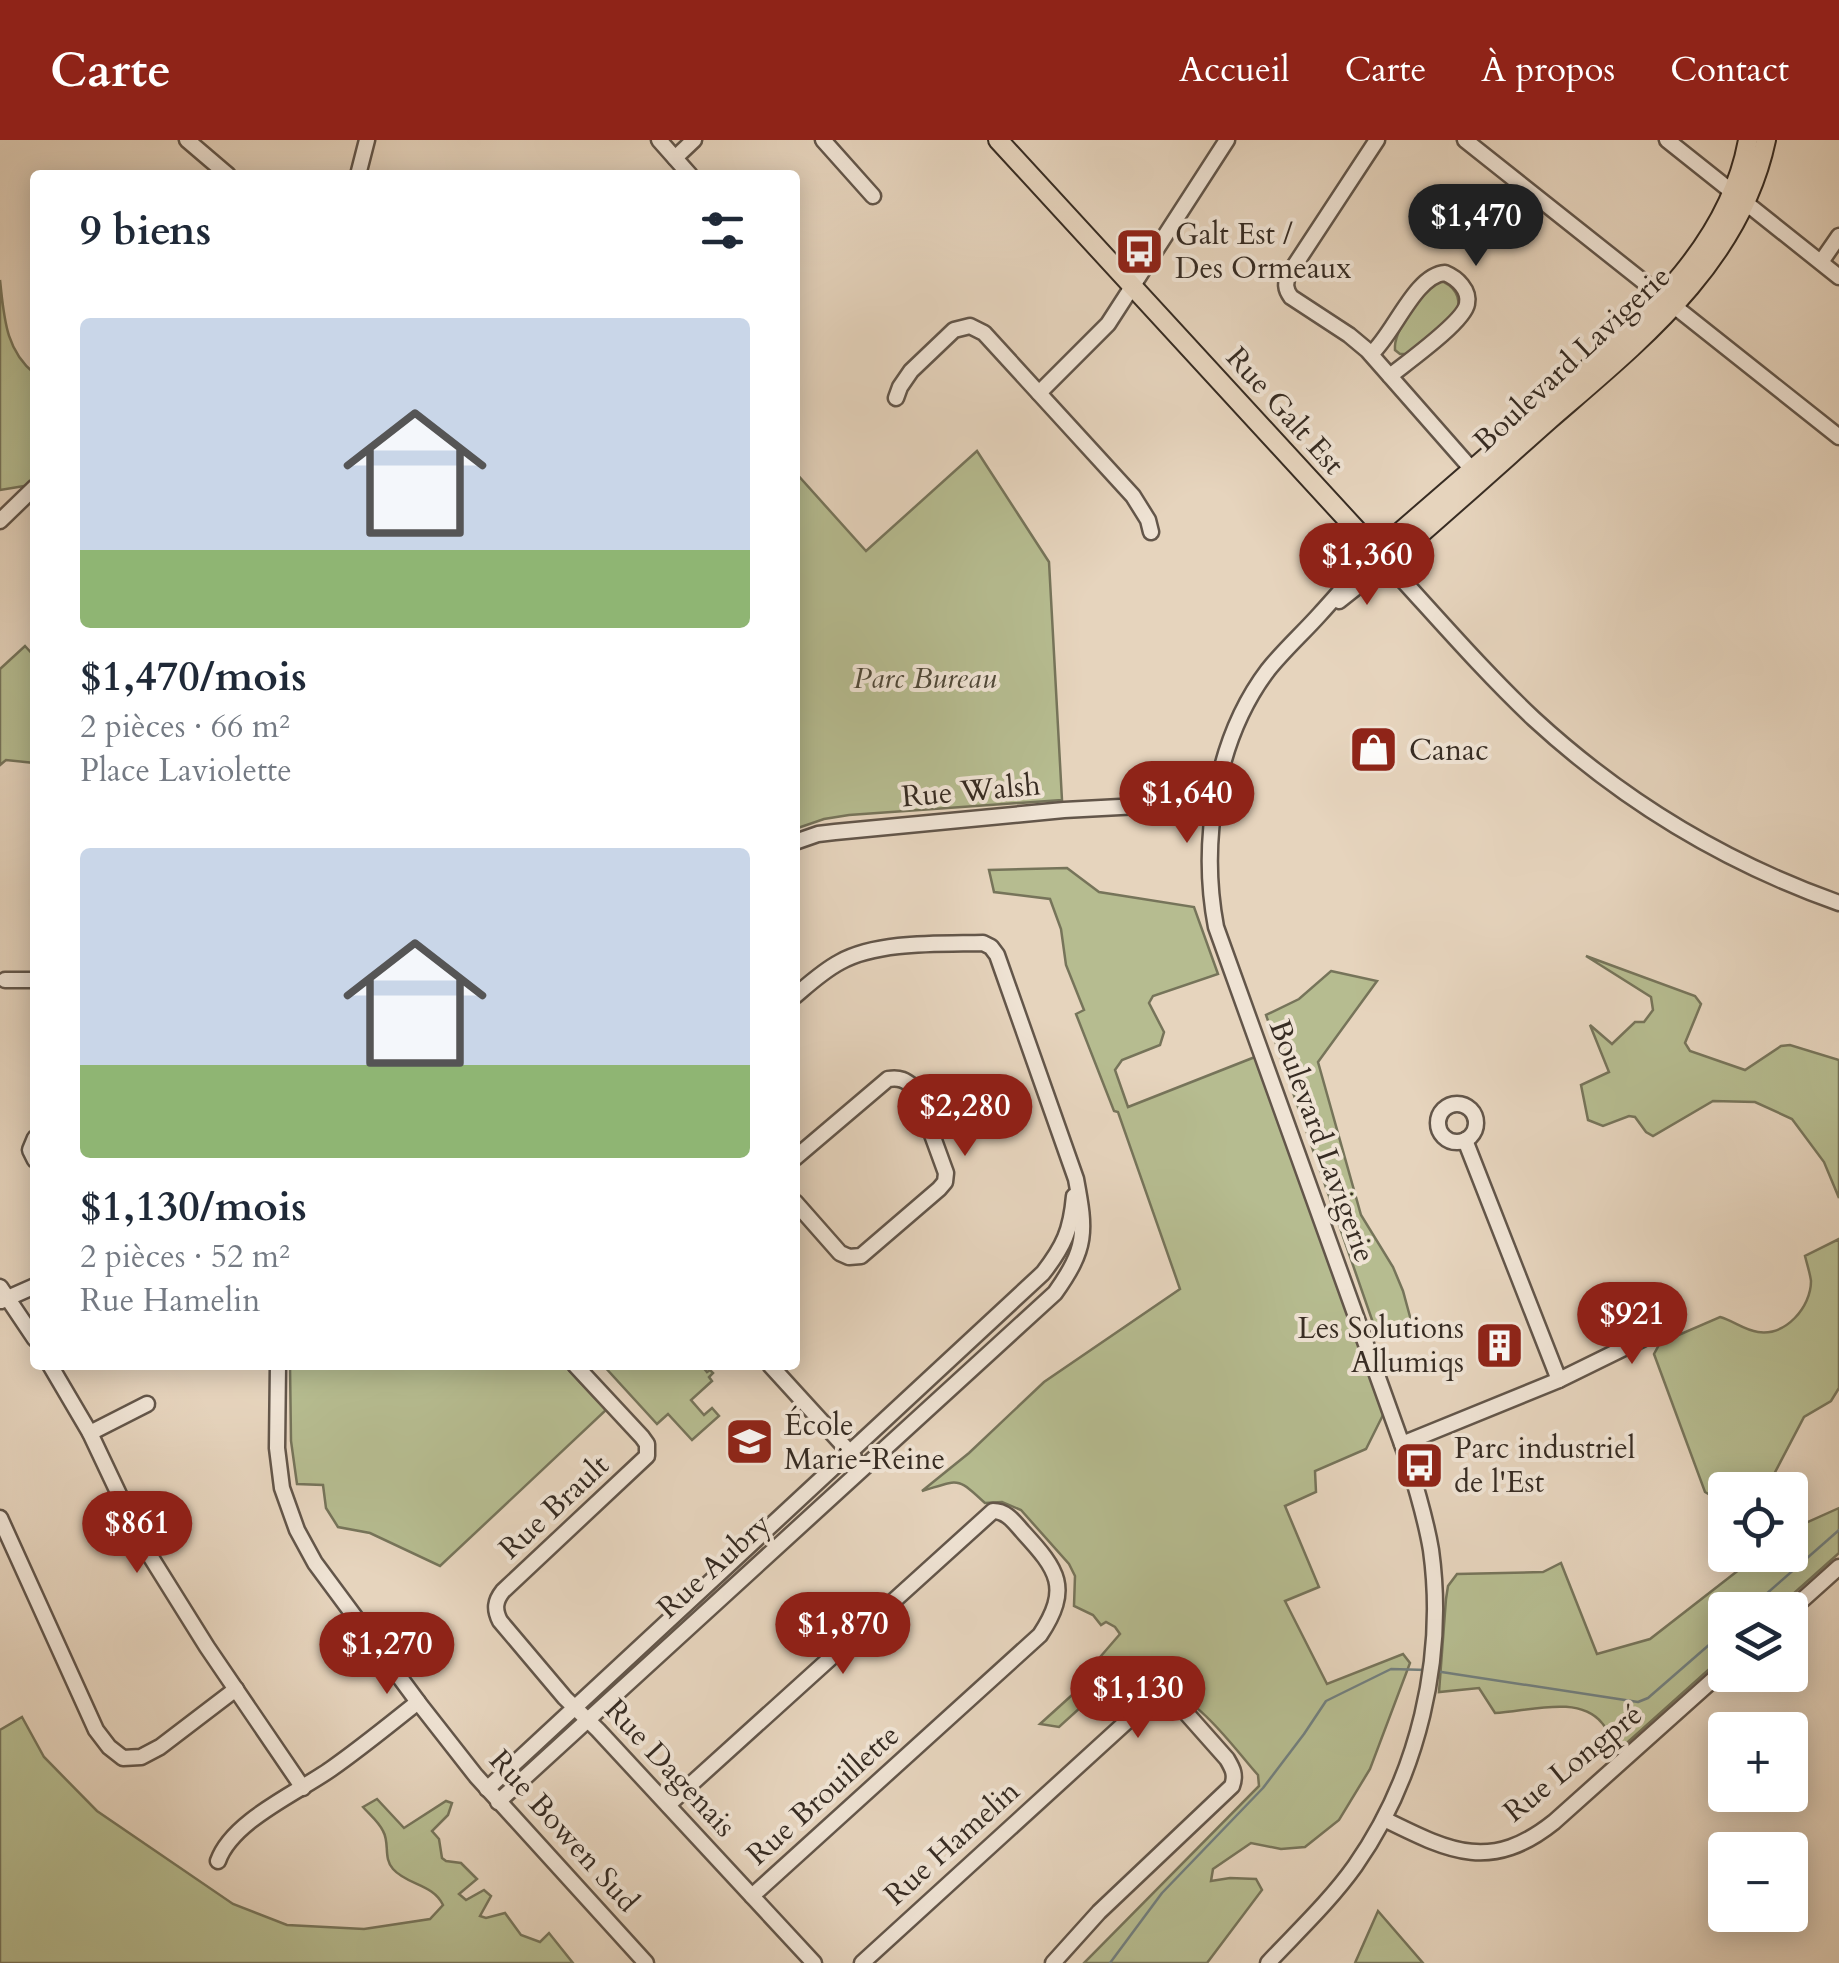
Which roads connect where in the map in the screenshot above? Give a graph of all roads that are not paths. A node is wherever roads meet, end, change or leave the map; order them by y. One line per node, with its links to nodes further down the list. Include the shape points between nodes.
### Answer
1 (188, 140): 14 (street)
2 (367, 140): 15 (street)
3 (658, 140): 13 (street)
4 (694, 140): 13 (street)
5 (823, 140): 17 (street)
6 (998, 140): 22 (main road, Rue Galt Est)
7 (1227, 140): 22 (street)
8 (1377, 140): 24 (street, via 1286,283 1291,297)
9 (1465, 140): 23 (street)
10 (1667, 140): 18 (street)
11 (1748, 140): 18 (main road, Boulevard Lavigerie)
12 (1766, 140): 18 (main road, Boulevard Lavigerie, via 1752,189)
13 (675, 158): 16 (street)
14 (222, 170)
15 (359, 170)
16 (686, 170)
17 (873, 196)
18 (1740, 198): 20 (street); 23 (main road, Boulevard Lavigerie, via 1710,263)
19 (1839, 236): 20 (street)
20 (1821, 262): 21 (street)
21 (1839, 277)
22 (1133, 286): 26 (street, via 1100,335); 33 (main road, Rue Galt Est)
23 (1669, 301): 28 (street); 29 (main road, Boulevard Lavigerie)
24 (1371, 354): 25 (street); 25 (street, via 1432,276 1446,272 1460,284 1467,304 1460,318)
25 (1390, 376): 29 (street)
26 (1039, 393): 27 (street, via 970,326 954,330 904,380); 32 (street, via 1133,496)
27 (896, 398)
28 (1839, 437)
29 (1477, 475): 33 (main road, Boulevard Lavigerie)
30 (30, 492): 31 (street)
31 (0, 521)
32 (1151, 532)
33 (1382, 557): 34 (street, Boulevard Lavigerie, via 1318,616 1254,692); 36 (street, Rue Galt Est, via 1508,693 1597,772 1724,853)
34 (1214, 802): 35 (street, Rue Walsh, via 1064,810); 55 (street, Boulevard Lavigerie, via 1209,856 1216,926)
35 (800, 840)
36 (1839, 903)
37 (5, 980): 38 (street)
38 (30, 980)
39 (800, 992): 42 (street, Rue Aubry, via 860,954 919,944 991,947)
40 (1465, 1140): 52 (street)
41 (800, 1154): 43 (street, via 897,1078 915,1088 946,1172 939,1189 861,1256 840,1253)
42 (1076, 1179): 56 (street, Rue Aubry, via 1072,1225 1043,1273); 57 (street, Rue Aubry, via 1080,1252 1055,1293)
43 (800, 1208)
44 (30, 1287): 45 (street)
45 (3, 1295): 47 (street)
46 (1667, 1328): 52 (street)
47 (30, 1332)
48 (53, 1370): 54 (street)
49 (278, 1370): 64 (street, Rue Bowen Sud, via 277,1448 288,1508 321,1571)
50 (580, 1370): 61 (street, Rue Brault, via 648,1450)
51 (775, 1370): 56 (street)
52 (1559, 1380): 55 (street)
53 (148, 1404): 54 (street)
54 (90, 1432): 63 (street, via 142,1542)
55 (1402, 1444): 70 (street, Boulevard Lavigerie, via 1430,1550 1434,1647 1420,1722)
56 (850, 1453): 57 (street); 65 (street, Rue Aubry)
57 (863, 1467): 65 (street, Rue Aubry)
58 (0, 1518): 63 (street, via 96,1730 123,1758 160,1748)
59 (1839, 1567): 60 (street)
60 (1808, 1595)
61 (496, 1604): 65 (street, Rue Dagenais, via 500,1621)
62 (1708, 1684): 70 (street, Rue Longpré, via 1522,1844 1462,1851)
63 (236, 1689): 66 (street)
64 (418, 1702): 66 (street); 67 (street, Rue Bowen Sud)
65 (581, 1714): 67 (street, Rue Aubry); 68 (street, Rue Aubry); 69 (street, Rue Dagenais)
66 (303, 1788): 71 (street, via 238,1832)
67 (487, 1788): 68 (street, Rue Bowen Sud)
68 (498, 1802): 73 (street, Rue Bowen Sud)
69 (668, 1805): 72 (street, Rue Dagenais); 72 (street, Rue Brouillette, via 993,1511 1008,1516 1045,1556 1057,1588 1055,1612 1040,1635)
70 (1384, 1819): 77 (street, Boulevard Lavigerie, via 1338,1888)
71 (218, 1861)
72 (752, 1896): 74 (street, Rue Dagenais)
73 (646, 1963)
74 (814, 1963)
75 (862, 1963): 76 (street, Rue Hamelin, via 1146,1704 1172,1700 1227,1759 1232,1786)
76 (1053, 1963)
77 (1268, 1963)

